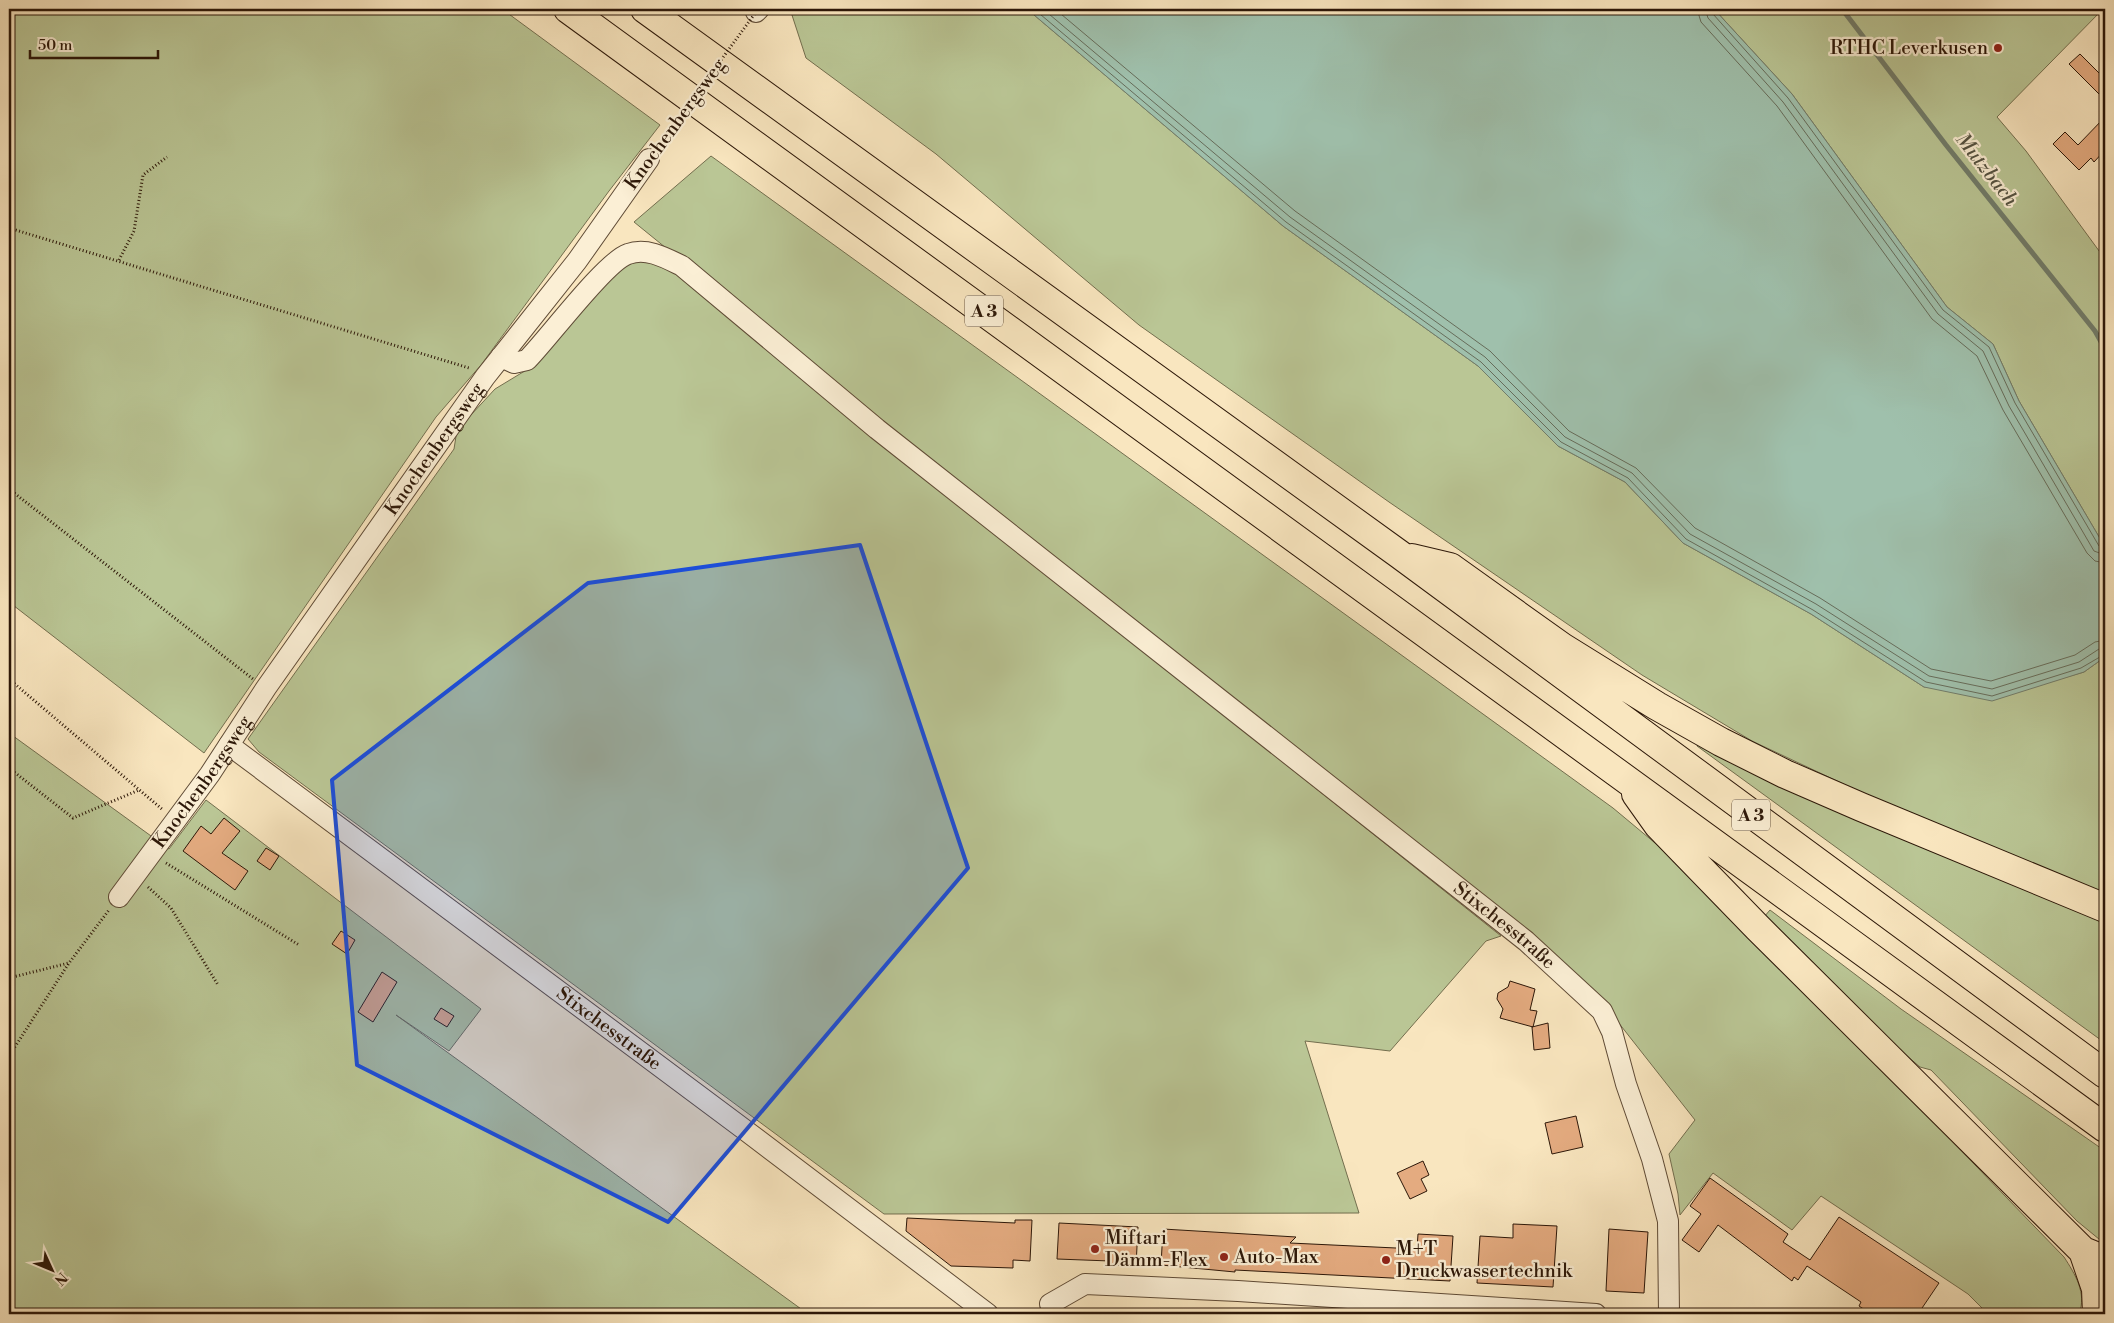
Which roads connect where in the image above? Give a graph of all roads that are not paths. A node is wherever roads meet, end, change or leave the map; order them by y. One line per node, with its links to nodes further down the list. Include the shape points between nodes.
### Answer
1 (568, 9): 7 (highway, A 3)
2 (645, 9): 5 (highway, A 3)
3 (649, 159): 4 (street, Knochenbergsweg)
4 (501, 358): 6 (street, Knochenbergsweg, via 266,688); 16 (street, Stixchesstraße, via 514,363 527,360 628,254 657,253 682,266 877,429 1526,942 1602,1011 1612,1032 1668,1221)
5 (1398, 554): 9 (highway, via 1450,567 1609,677 1738,750 1852,803); 10 (highway, A 3)
6 (229, 745): 8 (street, Knochenbergsweg); 14 (street, Stixchesstraße)
7 (1622, 774): 11 (highway, A 3); 12 (highway, via 1658,826 1758,928)
8 (119, 897)
9 (2105, 908)
10 (2105, 1074)
11 (2105, 1128)
12 (2094, 1255): 17 (highway)
13 (1050, 1304): 15 (street, via 1085,1284)
14 (988, 1314)
15 (1596, 1314)
16 (1669, 1314)
17 (2097, 1314)

